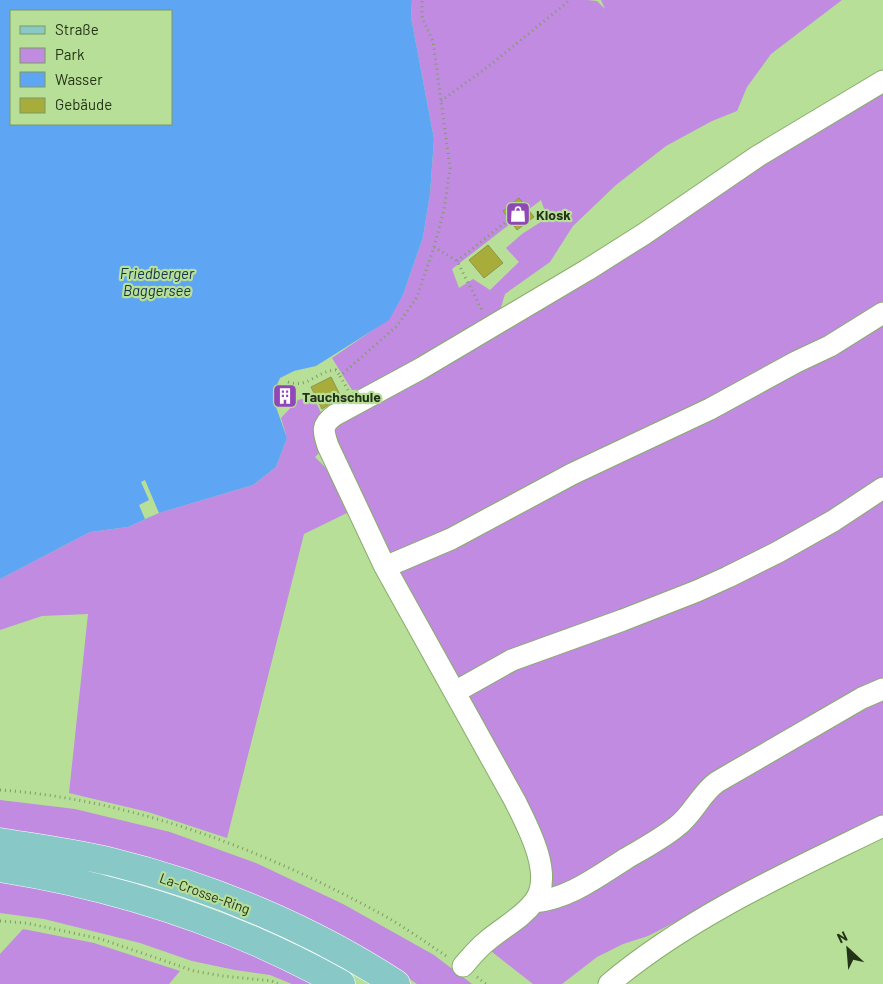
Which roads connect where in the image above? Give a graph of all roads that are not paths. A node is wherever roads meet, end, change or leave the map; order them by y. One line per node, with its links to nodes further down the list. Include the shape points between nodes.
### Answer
1 (883, 81): 4 (lane, via 758,156 644,234 492,327 328,420 324,426 328,446)
2 (883, 313): 4 (lane, via 830,346 710,409 572,474 451,540)
3 (883, 488): 6 (lane, via 778,552 728,577 512,660)
4 (385, 567): 6 (lane)
5 (883, 689): 10 (lane, via 717,782 677,827 660,838 576,889 549,901)
6 (455, 692): 10 (lane, via 529,828 541,870 539,894)
7 (883, 826): 14 (lane, via 699,921 638,960)
8 (0, 842): 13 (main road, La-Crosse-Ring, via 112,862 210,893 307,934)
9 (0, 868): 12 (main road, La-Crosse-Ring, via 93,885 143,899 241,934)
10 (534, 902): 11 (lane, via 485,942)
11 (463, 966)
12 (341, 984)
13 (396, 984)
14 (609, 984)

